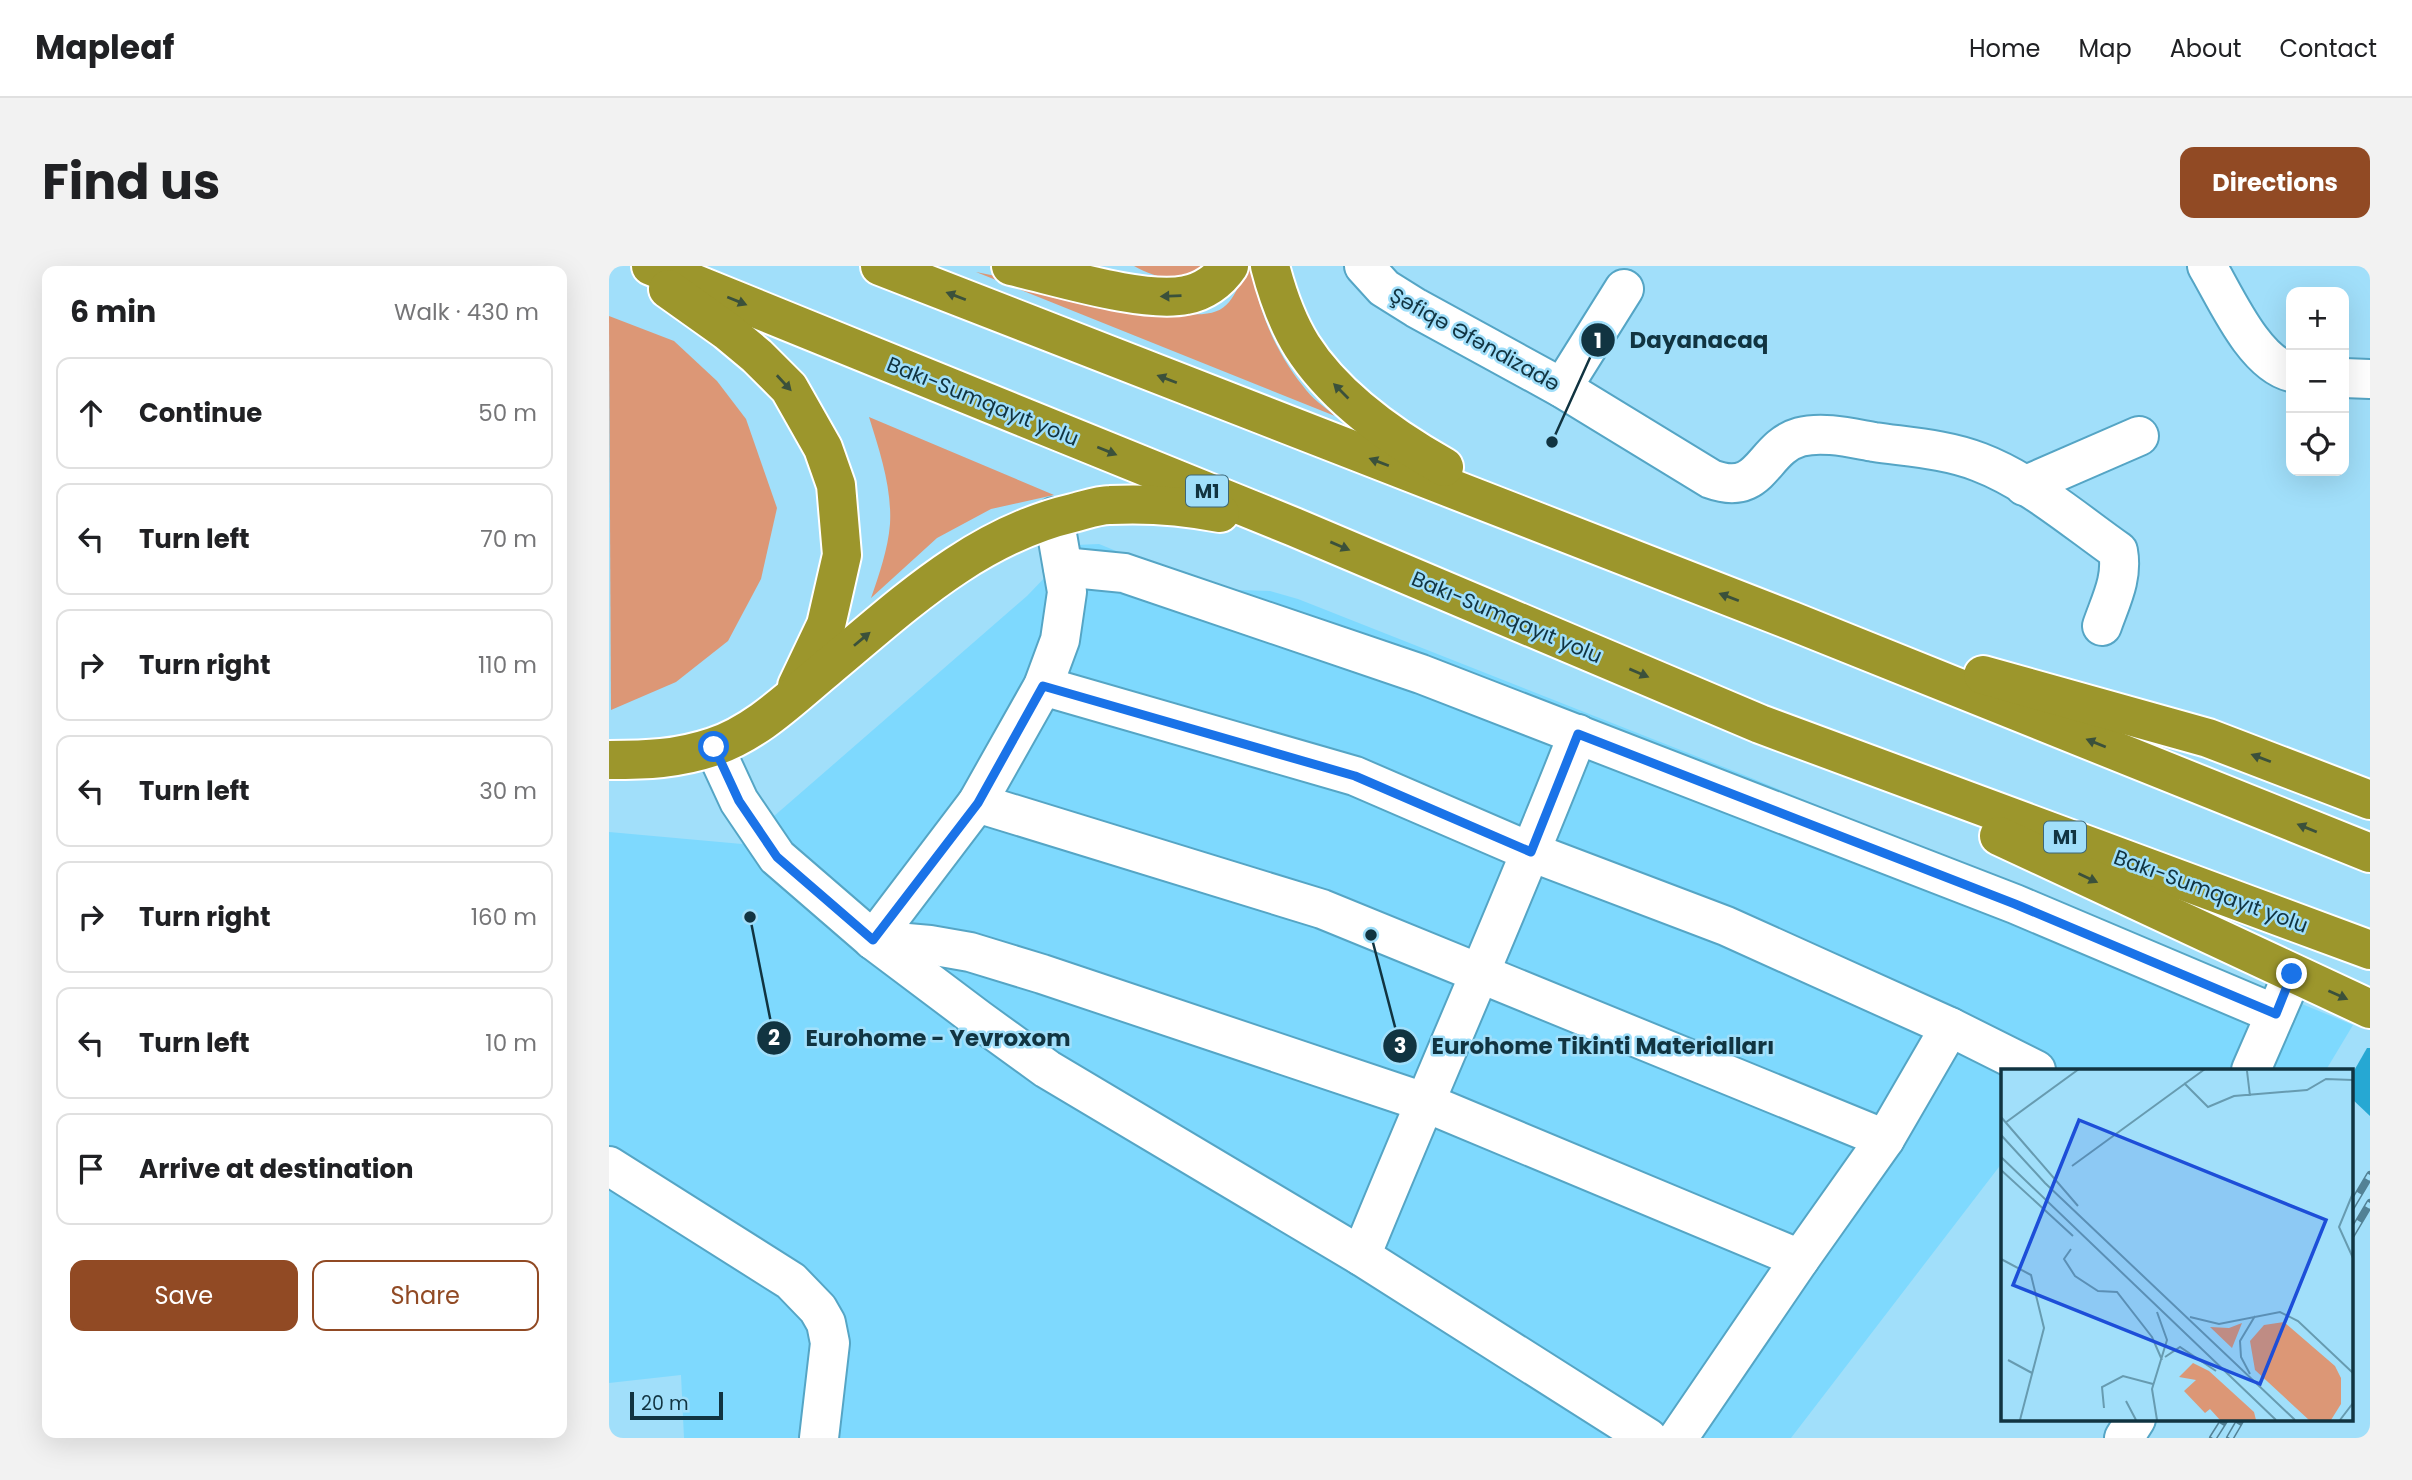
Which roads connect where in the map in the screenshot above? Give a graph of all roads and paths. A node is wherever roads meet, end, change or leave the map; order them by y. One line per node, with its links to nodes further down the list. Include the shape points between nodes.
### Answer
1 (634, 266): 23 (highway, one-way to 23, via 757,356 789,388 823,448 836,485 842,555 826,625)
2 (651, 266): 17 (highway, Bakı-Sumqayıt yolu / M1, one-way to 17)
3 (880, 266): 18 (highway, one-way to 3)
4 (1011, 266): 5 (highway, one-way to 4, via 1205,288 1165,297)
5 (1229, 266)
6 (1270, 266): 18 (highway, one-way to 6, via 1417,452 1342,393 1301,345)
7 (1364, 266): 13 (street, Şəfiqə Əfəndizadə, via 1384,288 1416,308)
8 (2207, 266): 10 (street, via 2261,353)
9 (1624, 289): 13 (street)
10 (2286, 371)
11 (2349, 378): 12 (street)
12 (2370, 380)
13 (1562, 388): 15 (street, Şəfiqə Əfəndizadə, via 1726,485 1753,477 1787,443 1800,437 1832,436 1947,453 1977,461)
14 (2140, 436): 15 (street)
15 (2024, 485): 21 (street, Şəfiqə Əfəndizadə, via 2118,551 2118,584)
16 (1054, 517): 17 (highway, via 1107,505 1181,506); 19 (street); 23 (highway, one-way to 16, via 954,566 1009,534)
17 (1294, 527): 24 (highway, Bakı-Sumqayıt yolu / M1, one-way to 24)
18 (1562, 533): 20 (highway, one-way to 18)
19 (1063, 567): 22 (street, via 1066,615); 25 (street, via 1124,573 1421,674)
20 (1792, 621): 28 (highway, one-way to 20, via 2208,738); 31 (highway, one-way to 20)
21 (2102, 626)
22 (1043, 686): 29 (street); 30 (street, via 1355,776)
23 (791, 698): 26 (highway, via 748,730)
24 (1760, 724): 33 (highway, Bakı-Sumqayıt yolu / M1); 35 (highway, one-way to 35)
25 (1578, 734): 30 (street); 37 (street, via 2015,904)
26 (714, 747): 27 (highway, via 661,760); 32 (street, via 739,801 777,857)
27 (609, 760)
28 (2370, 800)
29 (978, 803): 32 (street); 34 (street, via 1322,909)
30 (1531, 852): 34 (street); 38 (street, via 1726,926)
31 (2370, 853)
32 (873, 940): 41 (street, via 982,956); 44 (street, via 1047,1069)
33 (2370, 950)
34 (1480, 973): 41 (street); 42 (street)
35 (2292, 974): 36 (highway, one-way to 36); 37 (street)
36 (2370, 1009)
37 (2276, 1014): 40 (street)
38 (1950, 1027): 39 (street); 42 (street)
39 (2034, 1069)
40 (2251, 1069)
41 (1424, 1102): 44 (street); 45 (street)
42 (1885, 1139): 45 (street)
43 (609, 1166): 47 (street, via 791,1280 818,1308 830,1343)
44 (1361, 1256): 48 (street)
45 (1800, 1259): 49 (street)
46 (2135, 1420): 50 (street)
47 (819, 1438)
48 (1648, 1438)
49 (1678, 1438)
50 (2124, 1438)

